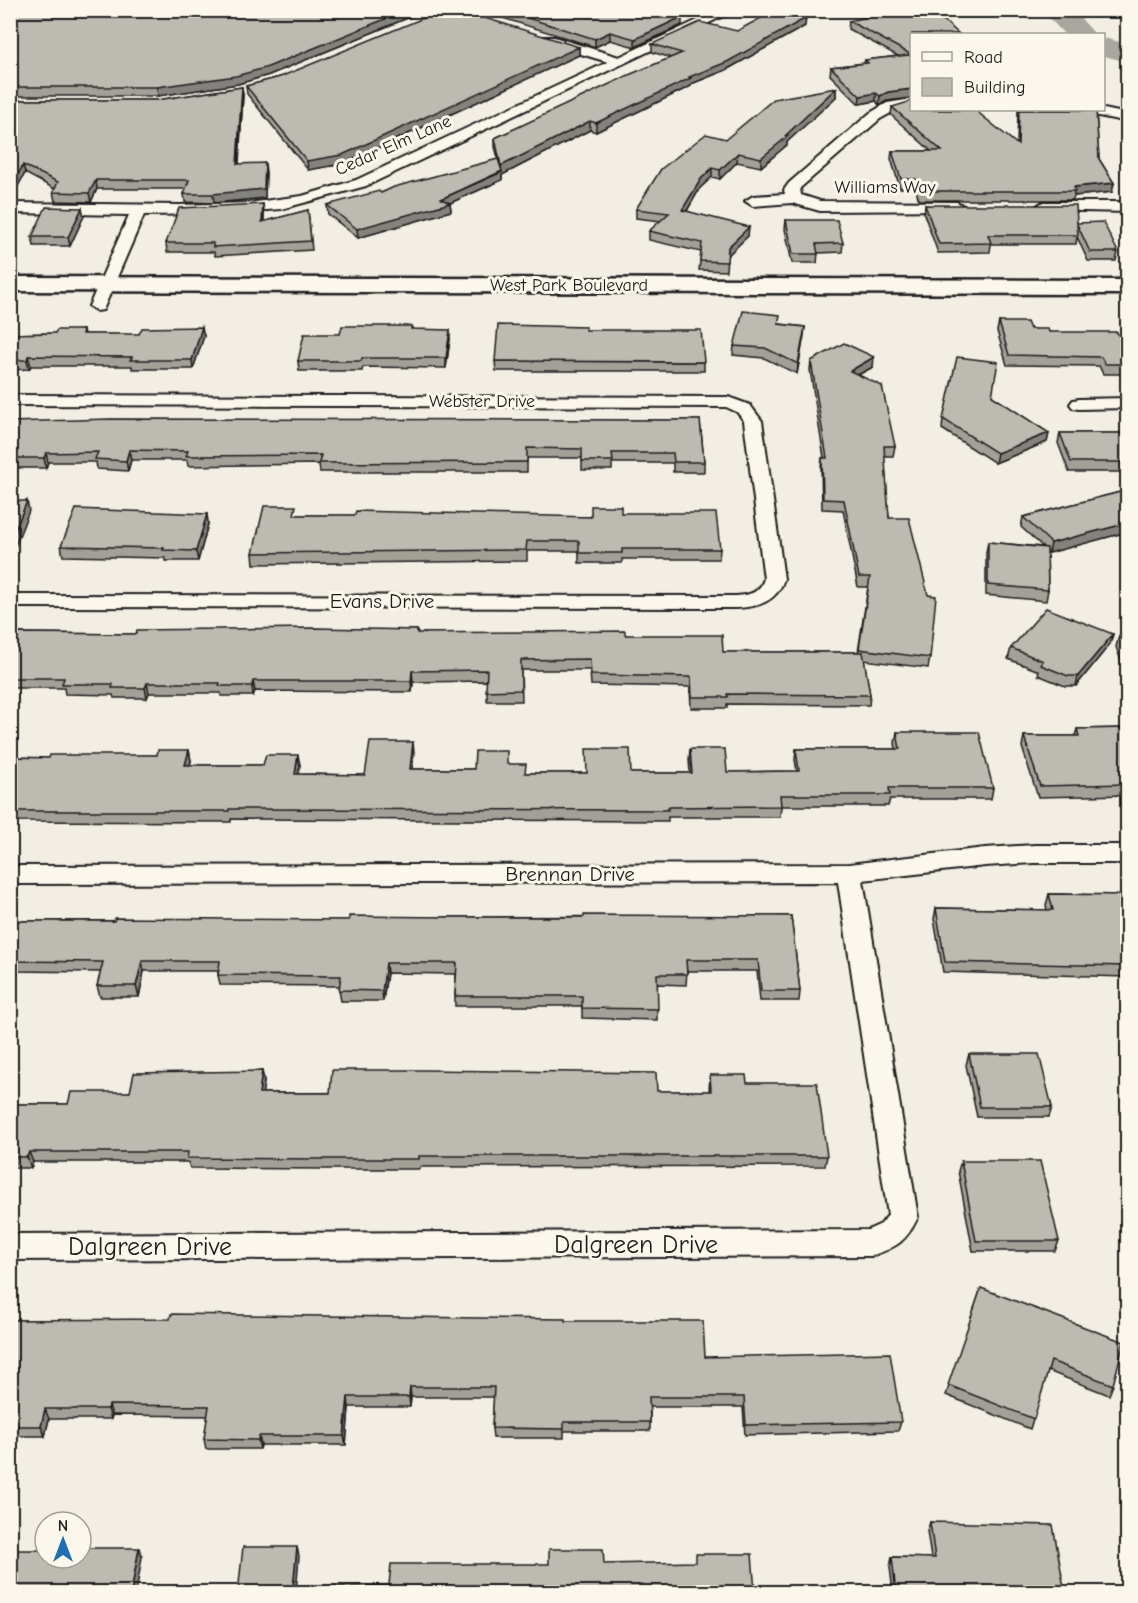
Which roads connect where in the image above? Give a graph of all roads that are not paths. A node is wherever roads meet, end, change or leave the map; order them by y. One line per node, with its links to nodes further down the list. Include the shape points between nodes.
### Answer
1 (730, 10): 3 (street, Cedar Elm Lane)
2 (533, 35): 3 (street)
3 (621, 62): 13 (street, Cedar Elm Lane, via 361,183 324,195 239,208)
4 (910, 103): 7 (street, via 892,106 875,116 794,186)
5 (1094, 111): 6 (street)
6 (1128, 118)
7 (794, 198): 8 (street, Williams Way); 9 (street, Williams Way, via 828,206)
8 (753, 201)
9 (974, 207)
10 (1033, 207): 11 (street)
11 (1128, 207)
12 (10, 208): 13 (street, Cedar Elm Lane)
13 (139, 209): 15 (street)
14 (10, 284): 15 (main road, West Park Boulevard)
15 (106, 284): 16 (main road, West Park Boulevard); 18 (street)
16 (1128, 286)
17 (10, 305): 18 (main road, West Park Boulevard)
18 (97, 306): 19 (main road, West Park Boulevard)
19 (1128, 308)
20 (10, 400): 24 (street, Webster Drive, via 728,402 741,406 753,421 773,568 772,588)
21 (1079, 404): 22 (street)
22 (1128, 404)
23 (10, 601): 24 (street, Evans Drive)
24 (753, 601)
25 (1128, 854): 26 (street, Brennan Drive, via 985,857)
26 (849, 873): 27 (street, Brennan Drive); 28 (street, Dalgreen Drive, via 903,1218 891,1233 871,1243)
27 (10, 875)
28 (10, 1247)

